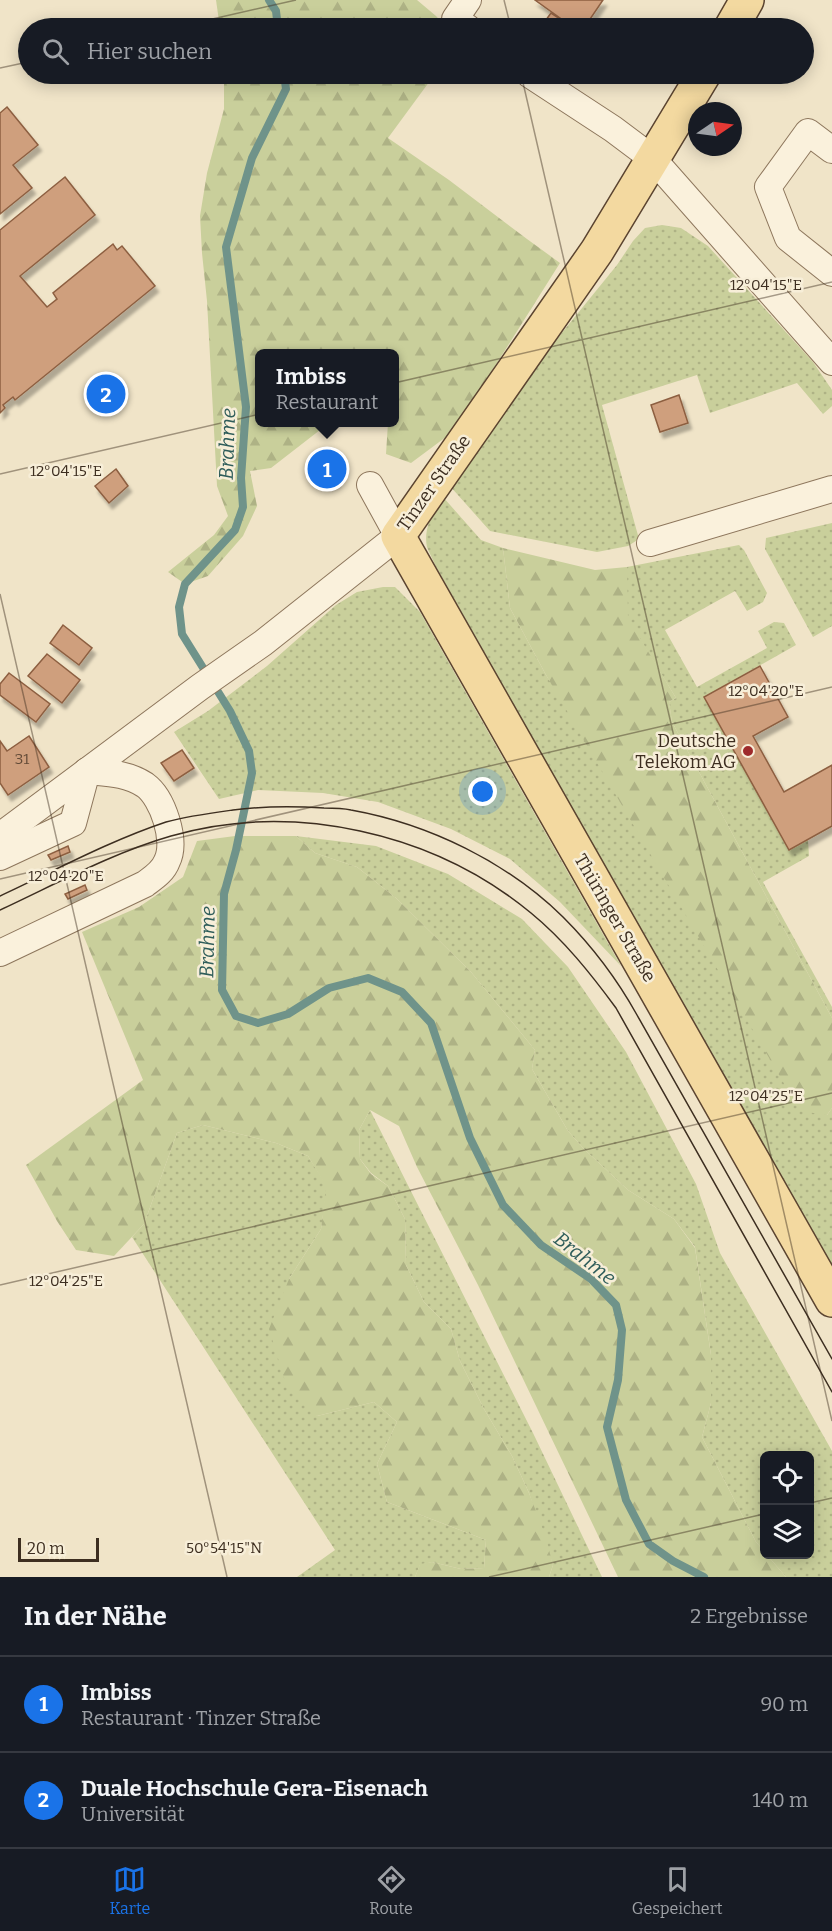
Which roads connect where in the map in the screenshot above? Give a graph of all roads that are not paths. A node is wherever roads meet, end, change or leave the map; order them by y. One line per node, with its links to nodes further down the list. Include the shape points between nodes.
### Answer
1 (468, 0): 3 (street)
2 (747, 0): 4 (main road)
3 (456, 18)
4 (737, 18)
5 (544, 84): 8 (street)
6 (698, 84): 8 (main road, Tinzer Straße)
7 (832, 150): 9 (street, via 808,132 768,187 788,238)
8 (653, 159): 10 (street); 13 (main road, Tinzer Straße, via 597,251)
9 (832, 273)
10 (832, 362)
11 (370, 485): 13 (street)
12 (832, 489): 14 (street)
13 (398, 536): 15 (street, Tinzer Straße, via 263,643); 19 (main road, Thüringer Straße)
14 (650, 543)
15 (87, 771): 16 (street, Tinzer Straße); 17 (street, via 73,823); 18 (street, via 120,774 145,785 159,800 170,836 168,860 158,875 145,884)
16 (0, 836)
17 (0, 857)
18 (0, 953)
19 (832, 1300)

